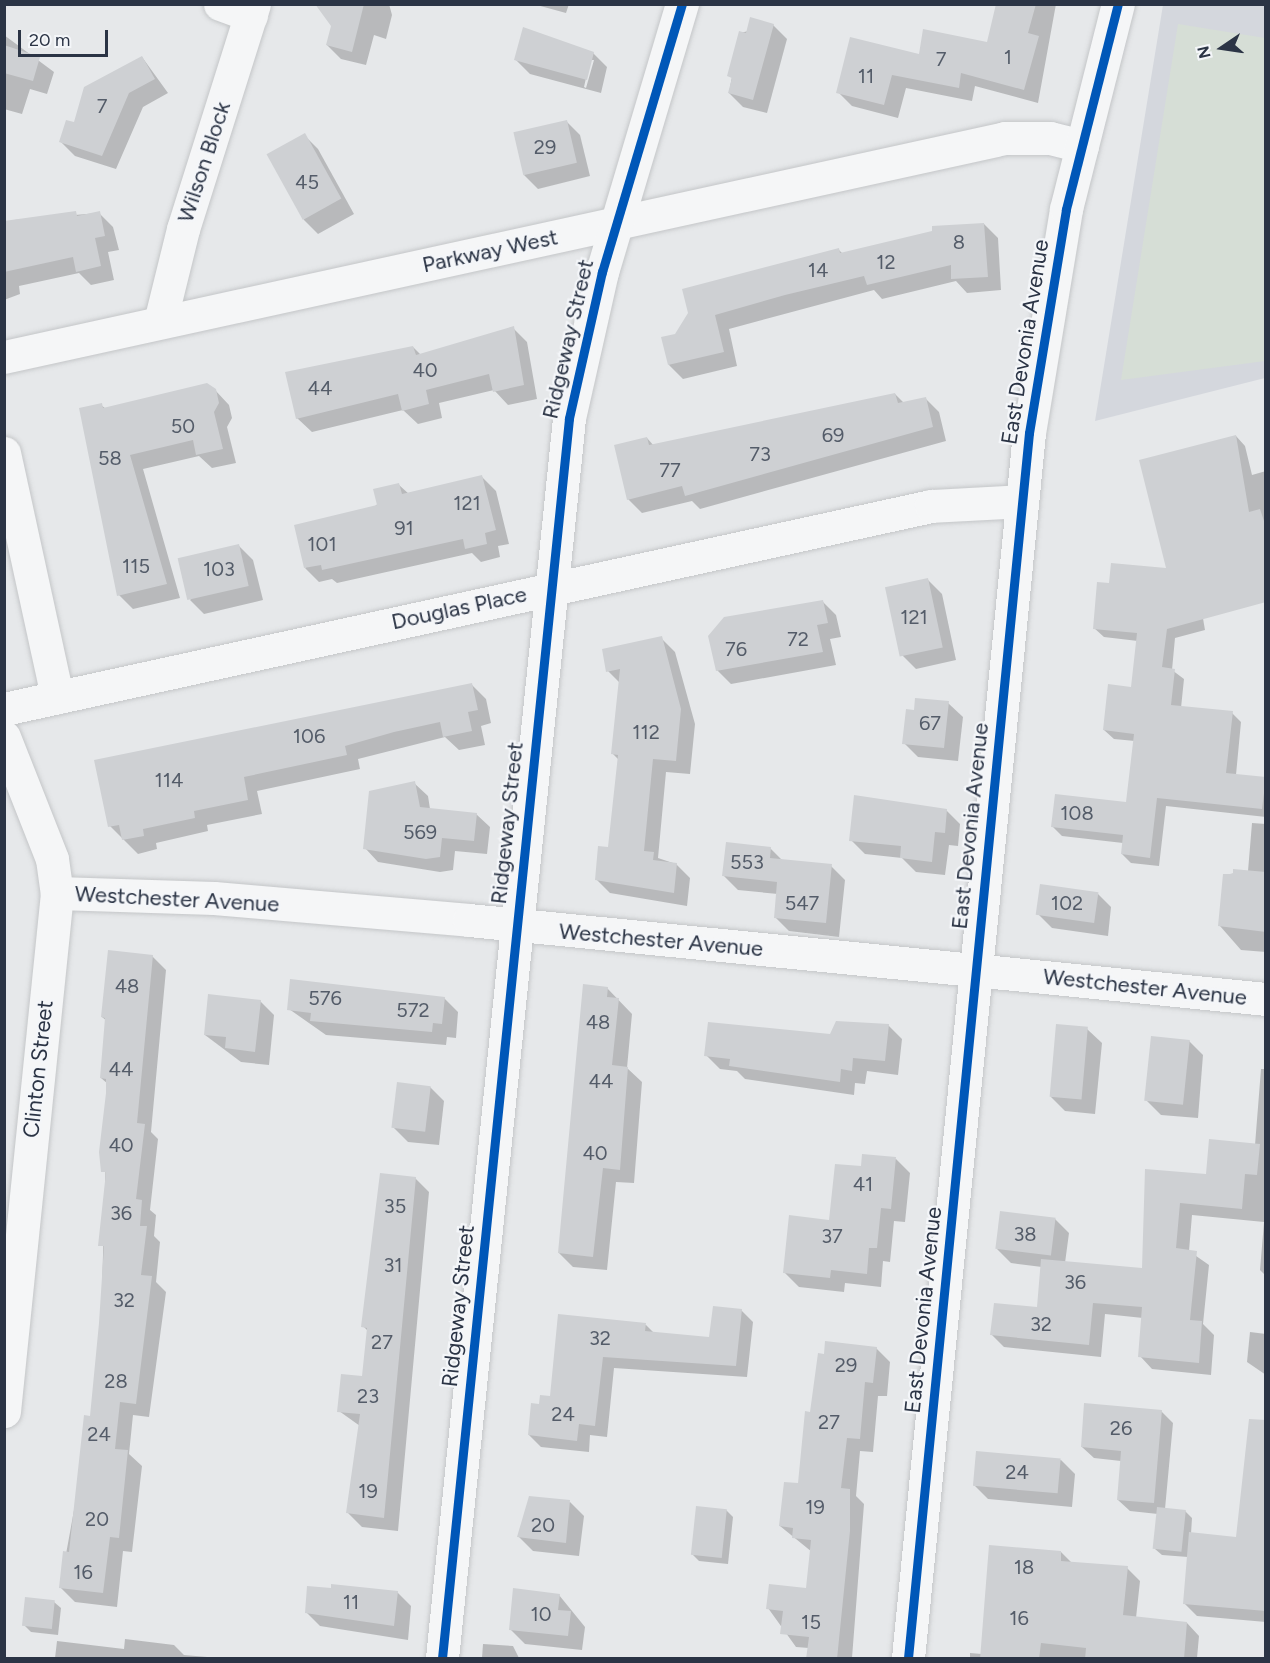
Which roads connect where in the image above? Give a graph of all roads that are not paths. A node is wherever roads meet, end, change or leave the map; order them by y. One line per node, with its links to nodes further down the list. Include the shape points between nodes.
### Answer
1 (220, 4): 4 (street)
2 (682, 4): 6 (street, Ridgeway Street)
3 (1118, 4): 5 (street, East Devonia Avenue)
4 (252, 10): 7 (street, Wilson Block, via 183,230)
5 (1082, 146): 6 (street, Parkway West, via 1050,138 1005,138); 10 (street, East Devonia Avenue, via 1066,209)
6 (616, 224): 7 (street, Parkway West); 11 (street, Ridgeway Street, via 569,418)
7 (160, 322): 8 (street, Parkway West)
8 (4, 357)
9 (4, 453): 12 (street)
10 (1022, 501): 11 (street, Douglas Place, via 931,506); 17 (street, East Devonia Avenue)
11 (550, 588): 12 (street, Douglas Place); 16 (street, Ridgeway Street)
12 (57, 697): 13 (street, Douglas Place)
13 (4, 709)
14 (4, 736): 15 (street, Clinton Street, via 52,859)
15 (57, 892): 16 (street, Westchester Avenue, via 214,898); 19 (street, Clinton Street)
16 (517, 926): 17 (street, Westchester Avenue); 20 (street, Ridgeway Street)
17 (975, 970): 18 (street, Westchester Avenue); 21 (street, East Devonia Avenue)
18 (1266, 999)
19 (4, 1411)
20 (442, 1659)
21 (908, 1659)

